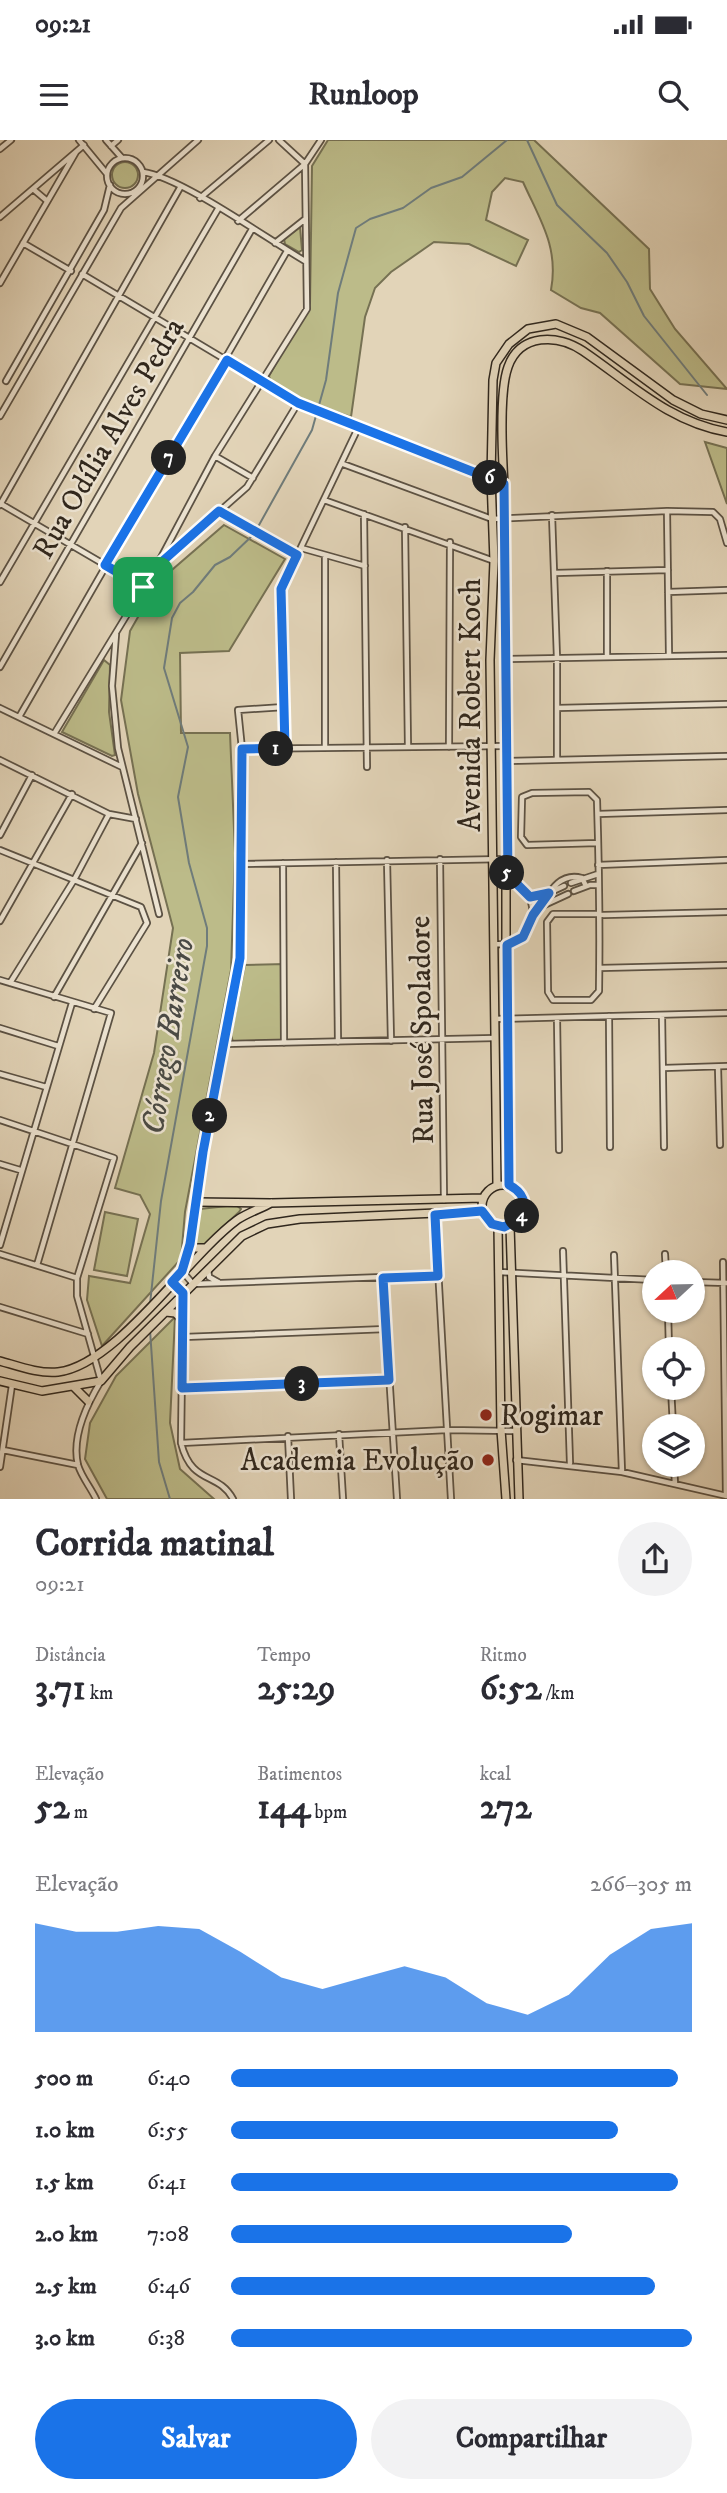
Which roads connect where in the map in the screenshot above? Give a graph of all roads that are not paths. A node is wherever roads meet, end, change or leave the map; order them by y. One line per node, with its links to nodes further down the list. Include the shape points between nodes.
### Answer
1 (11, 140): 11 (street)
2 (79, 140): 9 (street)
3 (106, 140): 10 (street)
4 (118, 140): 10 (street)
5 (198, 140): 17 (street)
6 (269, 140): 22 (street)
7 (279, 140): 14 (street)
8 (321, 140): 14 (street)
9 (84, 145): 12 (street); 16 (street)
10 (111, 146): 13 (street)
11 (0, 149)
12 (76, 152): 20 (street); 23 (street)
13 (122, 158): 15 (street, via 133,159); 16 (street, via 111,163)
14 (305, 164): 26 (street); 27 (street)
15 (143, 172): 17 (street); 21 (street)
16 (107, 174): 18 (street)
17 (158, 174): 19 (street); 21 (street)
18 (110, 185): 21 (street, via 119,193); 33 (street, via 106,207)
19 (181, 186): 22 (street); 36 (street)
20 (33, 189): 23 (street); 25 (street)
21 (136, 191): 34 (street)
22 (200, 198): 24 (street)
23 (46, 200): 29 (street)
24 (218, 209): 27 (street); 37 (street)
25 (0, 217)
26 (305, 220): 30 (street); 32 (street)
27 (238, 221): 28 (street)
28 (252, 229): 30 (street); 38 (street, Rua Odília Alves Pedra)
29 (23, 243): 33 (street); 35 (street)
30 (275, 243): 31 (street)
31 (287, 251): 32 (street); 39 (street)
32 (305, 262): 42 (street, via 307,309)
33 (71, 271): 40 (street)
34 (82, 274): 36 (street); 41 (street)
35 (0, 284)
36 (121, 296): 37 (street); 55 (street)
37 (154, 317): 38 (street); 62 (street)
38 (191, 338): 39 (street); 66 (street, Rua Odília Alves Pedra)
39 (227, 360): 42 (street); 71 (street)
40 (14, 369): 41 (street); 43 (street)
41 (23, 376): 45 (street)
42 (261, 380): 44 (street); 49 (street)
43 (6, 381)
44 (298, 403): 47 (street); 51 (street)
45 (0, 416)
46 (727, 420): 52 (main road, Avenida Robert Koch, via 673,400 576,330 541,325 519,335 496,363)
47 (359, 426): 50 (street); 52 (street)
48 (727, 432): 53 (main road, Avenida Robert Koch, via 668,411 562,340 538,339 515,354 507,369)
49 (215, 456): 51 (street); 73 (street)
50 (343, 464): 54 (street); 61 (street)
51 (253, 478): 57 (street)
52 (491, 478): 53 (street); 61 (main road, Avenida Robert Koch)
53 (504, 484): 60 (main road, Avenida Robert Koch)
54 (324, 500): 58 (street); 67 (street)
55 (0, 504): 62 (street)
56 (667, 510): 59 (street); 65 (street, via 713,512); 74 (street)
57 (219, 511): 68 (street); 73 (street)
58 (364, 514): 63 (street); 72 (street)
59 (552, 515): 60 (street); 76 (street)
60 (506, 518): 61 (street); 86 (main road, Avenida Robert Koch)
61 (492, 519): 70 (main road, Avenida Robert Koch)
62 (34, 523): 66 (street); 77 (street)
63 (405, 527): 64 (street); 97 (street)
64 (450, 542): 70 (street); 98 (street)
65 (727, 542)
66 (71, 545): 71 (street); 87 (street, Rua Odília Alves Pedra)
67 (301, 548): 68 (street); 69 (street)
68 (297, 555): 89 (street, via 281,589)
69 (325, 556): 72 (street); 100 (street)
70 (494, 561): 94 (main road, Avenida Robert Koch)
71 (105, 565): 78 (street); 92 (street)
72 (365, 566): 96 (street)
73 (156, 567): 78 (street)
74 (668, 569): 75 (street); 80 (street)
75 (607, 570): 76 (street); 84 (street)
76 (555, 573): 85 (street)
77 (0, 583)
78 (143, 587): 81 (street)
79 (727, 590): 80 (street)
80 (668, 592): 82 (street)
81 (116, 630): 93 (street); 106 (street, via 112,686)
82 (669, 655): 83 (street); 84 (street)
83 (727, 655)
84 (607, 656): 85 (street)
85 (557, 658): 86 (street); 91 (street)
86 (505, 659): 95 (main road, Avenida Robert Koch)
87 (0, 667)
88 (727, 704): 91 (street)
89 (284, 707): 99 (street); 101 (street, via 238,710)
90 (0, 708): 92 (street)
91 (557, 708): 104 (street)
92 (19, 717): 93 (street)
93 (54, 734): 106 (street)
94 (491, 746): 95 (street); 98 (street); 119 (main road, Avenida Robert Koch)
95 (505, 746): 105 (main road, Avenida Robert Koch)
96 (368, 747): 97 (street); 100 (street); 107 (street)
97 (408, 747): 98 (street)
98 (449, 747)
99 (285, 748): 100 (street); 101 (street)
100 (325, 748)
101 (242, 749): 126 (street)
102 (727, 756): 104 (street)
103 (0, 760): 108 (street)
104 (556, 760): 105 (street)
105 (505, 761): 121 (main road, Avenida Robert Koch)
106 (123, 767): 113 (street)
107 (367, 767)
108 (32, 775): 109 (street); 114 (street)
109 (72, 794): 111 (street); 125 (street)
110 (727, 810): 112 (street)
111 (109, 814): 113 (street); 131 (street)
112 (598, 814): 116 (street); 116 (street, via 594,794 525,795 521,802 521,837 530,845)
113 (136, 819): 115 (street)
114 (0, 835)
115 (142, 843): 139 (street); 143 (street)
116 (598, 843): 127 (street)
117 (0, 850): 125 (street)
118 (440, 859): 119 (street); 120 (street); 164 (street, Rua José Spoladore)
119 (493, 859): 121 (street); 147 (main road, Avenida Robert Koch)
120 (387, 860): 123 (street); 165 (street)
121 (507, 860): 130 (main road, Avenida Robert Koch)
122 (727, 860): 127 (street)
123 (336, 862): 124 (street); 166 (street)
124 (283, 863): 126 (street); 167 (street)
125 (34, 864): 131 (street); 146 (street)
126 (241, 864): 168 (street, via 240,958)
127 (598, 865): 128 (street)
128 (598, 873): 129 (street); 133 (street)
129 (582, 878): 132 (street); 135 (street); 137 (street, via 566,878)
130 (508, 879): 140 (street); 148 (main road, Avenida Robert Koch)
131 (74, 880): 139 (street); 152 (street)
132 (571, 883)
133 (598, 885): 135 (street); 144 (street)
134 (564, 886): 137 (street)
135 (586, 886): 136 (street)
136 (575, 891)
137 (549, 893): 140 (street); 141 (street)
138 (568, 894): 141 (street)
139 (113, 896): 153 (street); 155 (street, via 141,907 148,923)
140 (530, 897): 145 (street)
141 (540, 907): 145 (street)
142 (727, 912): 144 (street)
143 (159, 914)
144 (598, 914): 150 (street); 150 (street, via 550,916 550,998 597,998)
145 (533, 915): 148 (street, via 523,937)
146 (0, 921)
147 (495, 944): 148 (street); 160 (main road, Avenida Robert Koch)
148 (507, 945): 161 (main road, Avenida Robert Koch)
149 (727, 965): 150 (street)
150 (600, 968)
151 (0, 980): 152 (street)
152 (10, 983): 153 (street)
153 (54, 997): 154 (street)
154 (72, 1003): 155 (street); 169 (street)
155 (94, 1009): 177 (street, via 111,1013)
156 (727, 1013): 157 (street)
157 (662, 1015): 158 (street); 172 (street)
158 (609, 1016): 159 (street); 179 (street)
159 (558, 1018): 161 (street); 181 (street)
160 (495, 1019): 161 (street); 163 (main road, Avenida Robert Koch)
161 (506, 1019): 185 (main road, Avenida Robert Koch)
162 (0, 1028): 169 (street)
163 (495, 1038): 164 (street); 184 (main road, Avenida Robert Koch)
164 (443, 1040): 165 (street); 187 (street, Rua José Spoladore)
165 (391, 1041): 166 (street)
166 (338, 1042): 167 (street)
167 (284, 1043): 168 (street)
168 (225, 1044): 189 (street)
169 (58, 1046): 174 (street)
170 (727, 1066): 171 (street)
171 (718, 1067): 172 (street); 178 (street)
172 (664, 1068): 180 (street)
173 (0, 1074): 174 (street)
174 (46, 1087): 176 (street)
175 (0, 1120): 176 (street)
176 (32, 1130): 177 (street); 183 (street)
177 (74, 1144): 207 (street); 214 (street, via 114,1158)
178 (720, 1145)
179 (610, 1147)
180 (664, 1147)
181 (559, 1150)
182 (0, 1164): 183 (street)
183 (20, 1170): 192 (street)
184 (497, 1185): 185 (main road); 186 (main road)
185 (509, 1185): 196 (main road, via 520,1193 525,1205 521,1218)
186 (483, 1198): 187 (main road); 193 (main road)
187 (444, 1200): 188 (main road)
188 (412, 1201): 190 (main road); 195 (main road, via 396,1205 396,1213)
189 (196, 1202): 190 (main road); 198 (street)
190 (271, 1203): 200 (main road, via 239,1218)
191 (0, 1207): 192 (street)
192 (10, 1209): 199 (street)
193 (482, 1211): 194 (main road); 197 (main road)
194 (435, 1215): 195 (main road); 212 (street)
195 (403, 1216): 208 (main road, via 267,1224 242,1236)
196 (510, 1226): 197 (main road); 211 (main road)
197 (498, 1227): 210 (main road)
198 (190, 1244): 200 (main road); 209 (street)
199 (0, 1245)
200 (206, 1248): 209 (main road)
201 (563, 1251): 213 (street)
202 (0, 1254): 207 (street)
203 (665, 1254): 205 (street)
204 (614, 1255): 216 (street)
205 (665, 1260)
206 (723, 1262): 221 (street)
207 (37, 1265): 214 (street)
208 (208, 1269): 220 (street, via 209,1277); 222 (main road)
209 (182, 1271): 218 (main road); 222 (street)
210 (497, 1272): 211 (street); 240 (main road)
211 (511, 1273): 213 (street); 241 (main road)
212 (438, 1276): 215 (street); 239 (street)
213 (564, 1276): 216 (street); 248 (street)
214 (77, 1278): 228 (street)
215 (383, 1278): 220 (street); 227 (street)
216 (613, 1278): 217 (street); 251 (street)
217 (642, 1279)
218 (172, 1282): 223 (street); 230 (main road)
219 (705, 1282): 221 (street)
220 (223, 1283): 222 (street)
221 (725, 1283): 254 (street)
222 (193, 1284): 223 (main road)
223 (183, 1293): 225 (main road); 226 (street)
224 (0, 1307): 228 (street)
225 (166, 1312): 226 (main road); 234 (main road)
226 (184, 1321): 229 (street)
227 (386, 1329): 229 (street); 232 (street)
228 (88, 1334): 230 (street)
229 (184, 1337): 237 (street)
230 (95, 1358): 231 (main road, via 53,1373); 234 (street)
231 (0, 1361)
232 (389, 1380): 237 (street); 242 (street)
233 (0, 1381): 235 (main road)
234 (101, 1381): 236 (main road); 238 (street)
235 (12, 1385): 236 (main road, via 43,1391); 246 (street)
236 (74, 1387): 238 (main road)
237 (182, 1388): 245 (street)
238 (88, 1401): 249 (street, via 79,1428)
239 (447, 1430): 240 (street); 242 (street); 260 (street)
240 (501, 1430): 241 (street); 261 (main road)
241 (517, 1431): 247 (main road)
242 (392, 1433): 243 (street); 259 (street)
243 (339, 1434): 244 (street); 258 (street)
244 (288, 1436): 245 (street); 257 (street)
245 (181, 1443): 256 (street, via 185,1459 198,1475 216,1483)
246 (3, 1450): 249 (street); 250 (street)
247 (515, 1460): 248 (street); 262 (main road)
248 (570, 1463): 251 (street)
249 (78, 1465): 255 (street)
250 (0, 1467)
251 (622, 1472): 253 (street)
252 (675, 1477): 253 (street)
253 (675, 1484): 254 (street)
254 (726, 1496)
255 (96, 1499)
256 (233, 1499)
257 (291, 1499)
258 (343, 1499)
259 (397, 1499)
260 (451, 1499)
261 (506, 1499)
262 (519, 1499)

